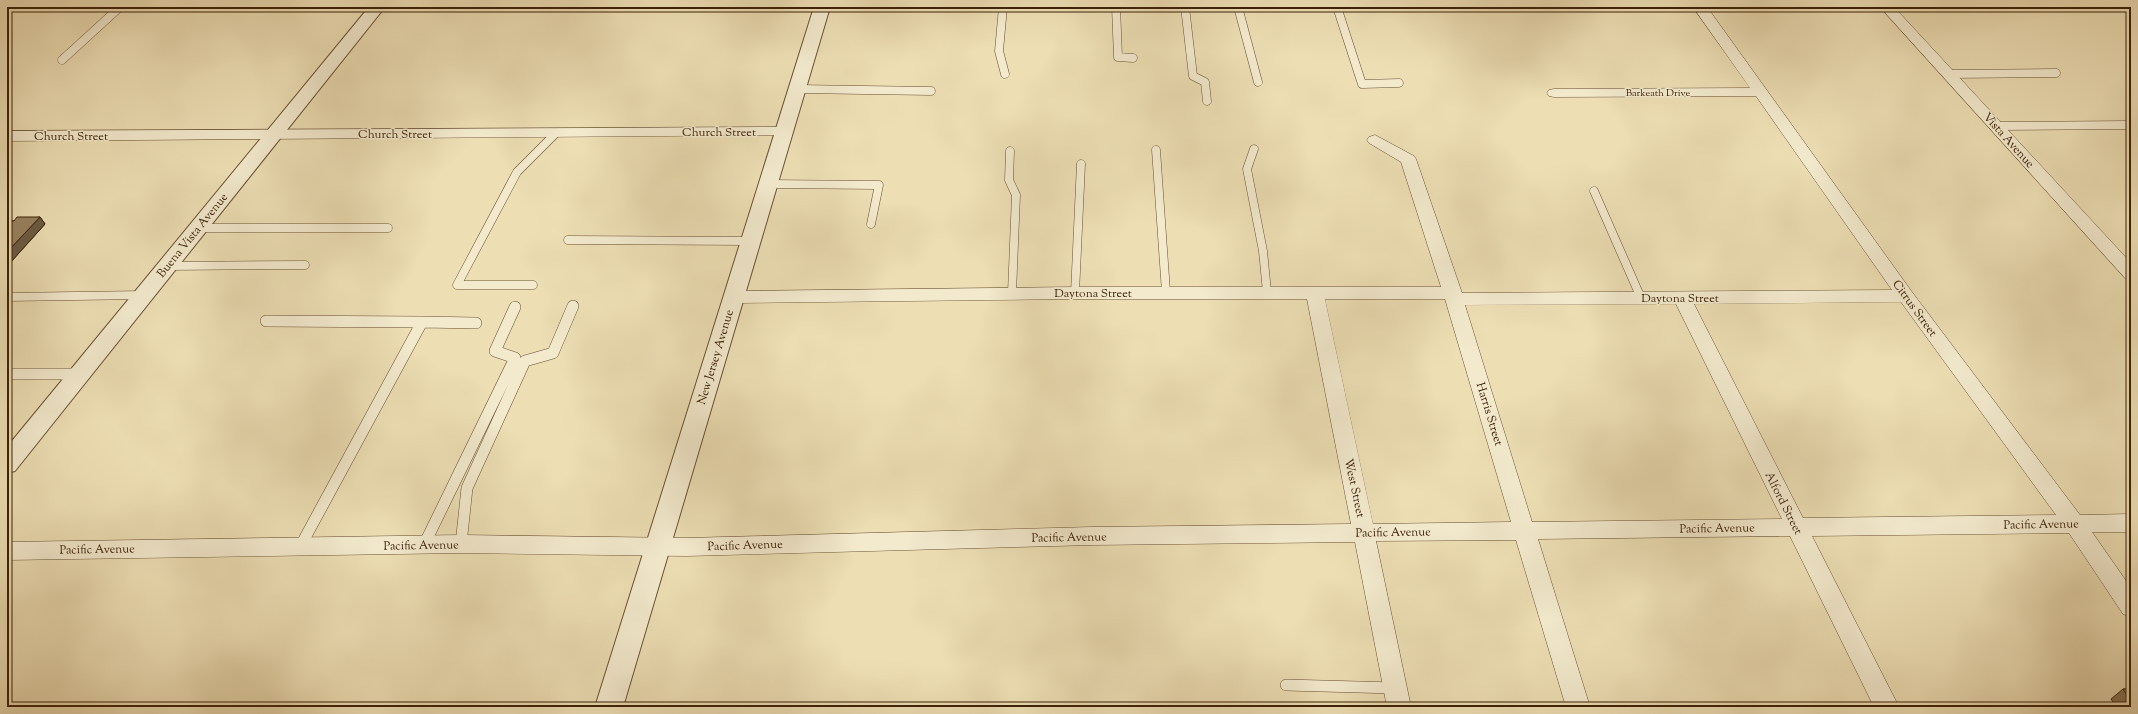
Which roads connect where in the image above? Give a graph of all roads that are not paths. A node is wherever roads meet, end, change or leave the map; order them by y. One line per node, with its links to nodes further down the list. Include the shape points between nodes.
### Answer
1 (120, 7): 12 (lane)
2 (377, 7): 27 (street, Buena Vista Avenue)
3 (822, 7): 18 (street, New Jersey Avenue)
4 (1004, 7): 14 (lane, via 999,51)
5 (1116, 7): 11 (lane, via 1118,57)
6 (1185, 7): 22 (lane, via 1193,76 1205,82)
7 (1238, 7): 16 (lane)
8 (1337, 7): 17 (lane, via 1362,84)
9 (1700, 7): 20 (street, Citrus Street)
10 (1887, 7): 15 (street, Vista Avenue)
11 (1133, 58)
12 (62, 60)
13 (2056, 72): 15 (lane)
14 (1004, 74)
15 (1949, 74): 24 (street, Vista Avenue)
16 (1258, 82)
17 (1399, 83)
18 (797, 89): 19 (lane); 25 (street, New Jersey Avenue)
19 (931, 91)
20 (1761, 92): 21 (street, Barkeath Drive); 52 (street, Citrus Street)
21 (1554, 93)
22 (1207, 101)
23 (2130, 125): 24 (lane)
24 (1996, 126): 43 (street, Vista Avenue)
25 (784, 132): 26 (street, Church Street); 34 (street, New Jersey Avenue)
26 (556, 133): 27 (street, Church Street); 44 (lane, via 517,172 457,285)
27 (273, 135): 28 (street, Church Street); 37 (street, Buena Vista Avenue)
28 (7, 136)
29 (1375, 140): 51 (street, Harris Street, via 1408,159)
30 (1254, 149): 46 (lane, via 1247,169 1263,251)
31 (1156, 150): 45 (lane)
32 (1010, 151): 48 (lane, via 1009,180 1016,195)
33 (1081, 164): 49 (lane)
34 (768, 184): 36 (lane, via 879,185); 40 (street, New Jersey Avenue)
35 (1594, 191): 55 (lane)
36 (871, 224)
37 (197, 228): 38 (lane); 42 (street, Buena Vista Avenue)
38 (388, 228)
39 (568, 240): 40 (lane)
40 (750, 241): 54 (street, New Jersey Avenue)
41 (305, 265): 42 (lane)
42 (167, 266): 50 (street, Buena Vista Avenue)
43 (2131, 274)
44 (533, 285)
45 (1166, 292): 46 (street, Daytona Street); 49 (street, Daytona Street)
46 (1266, 292): 47 (street, Daytona Street)
47 (1315, 292): 51 (street, Daytona Street); 69 (street, West Street)
48 (1012, 293): 49 (street, Daytona Street); 54 (street, Daytona Street)
49 (1075, 293)
50 (143, 296): 53 (lane); 63 (street, Buena Vista Avenue)
51 (1453, 296): 55 (street, Daytona Street); 68 (street, Harris Street)
52 (1906, 296): 56 (street, Daytona Street); 65 (street, Citrus Street)
53 (7, 297)
54 (734, 297): 73 (street, New Jersey Avenue)
55 (1641, 298): 56 (street, Daytona Street)
56 (1682, 298): 67 (street, Alford Street)
57 (573, 306): 70 (lane, via 553,353 525,361 467,488)
58 (515, 307): 71 (lane, via 495,351 515,358)
59 (266, 321): 60 (lane)
60 (422, 322): 61 (lane); 72 (lane)
61 (476, 323)
62 (7, 374): 63 (lane)
63 (79, 374): 64 (street, Buena Vista Avenue)
64 (7, 464)
65 (2074, 523): 66 (street, Pacific Avenue); 67 (street, Pacific Avenue); 75 (street, Citrus Street)
66 (2131, 523)
67 (1796, 527): 68 (street, Pacific Avenue); 80 (street, Alford Street)
68 (1526, 531): 69 (street, Pacific Avenue); 79 (street, Harris Street)
69 (1364, 532): 73 (street, Pacific Avenue); 77 (street, West Street)
70 (461, 544): 71 (street, Pacific Avenue); 73 (street, Pacific Avenue)
71 (424, 545): 72 (street, Pacific Avenue)
72 (300, 547): 74 (street, Pacific Avenue)
73 (657, 547): 78 (street, New Jersey Avenue)
74 (7, 550)
75 (2131, 607)
76 (1286, 685): 77 (lane)
77 (1397, 697)
78 (609, 707)
79 (1578, 707)
80 (1887, 707)

